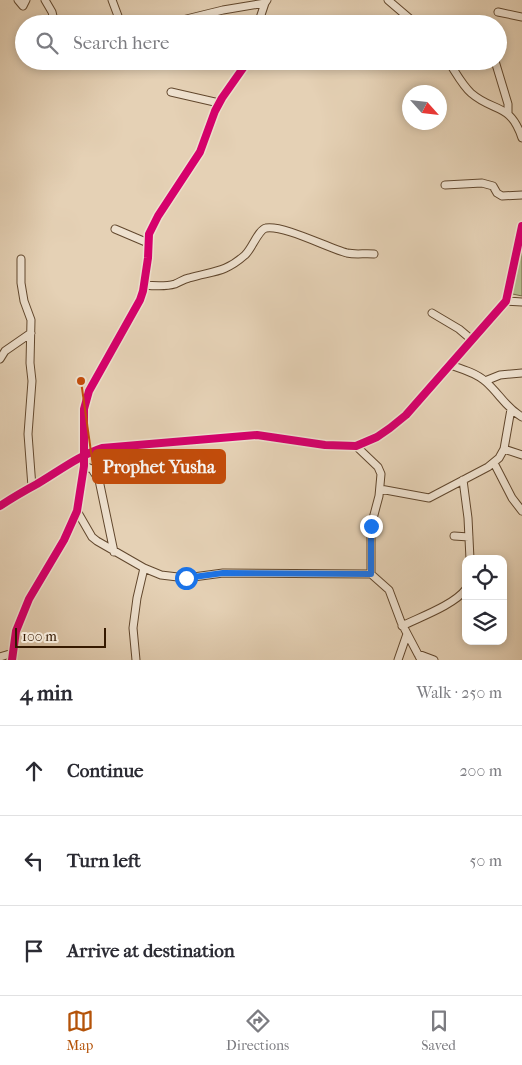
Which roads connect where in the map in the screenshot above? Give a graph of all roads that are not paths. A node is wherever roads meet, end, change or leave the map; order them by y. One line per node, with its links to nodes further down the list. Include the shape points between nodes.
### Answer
1 (18, 0): 2 (street, via 23,6)
2 (26, 0)
3 (45, 0): 9 (street)
4 (112, 0): 10 (street)
5 (388, 0): 13 (street)
6 (266, 2): 7 (street); 12 (street)
7 (242, 3): 11 (street)
8 (498, 12): 14 (street)
9 (53, 15)
10 (118, 15)
11 (199, 15)
12 (261, 15)
13 (406, 15)
14 (522, 17)
15 (242, 70): 19 (street)
16 (454, 70): 20 (street, via 469,92)
17 (498, 70): 20 (street)
18 (171, 92): 19 (street)
19 (219, 103): 26 (street, via 200,152 158,216)
20 (508, 113): 21 (street)
21 (522, 138)
22 (445, 185): 23 (street, via 482,183 493,186 502,196)
23 (522, 195)
24 (522, 226): 30 (street)
25 (115, 229): 26 (street)
26 (148, 243): 29 (street)
27 (374, 254): 29 (street, via 347,253 311,239 267,228 261,231 247,253 226,268 168,286)
28 (20, 259): 33 (street, via 20,283 31,320)
29 (144, 285): 43 (street, via 134,312 89,391 84,409)
30 (506, 300): 31 (street); 34 (street)
31 (522, 302)
32 (432, 313): 34 (street)
33 (31, 333): 35 (street, via 4,351); 48 (street, via 28,434)
34 (472, 340): 36 (street)
35 (0, 359)
36 (450, 365): 38 (street); 41 (street, via 390,428)
37 (522, 373): 38 (street, via 500,375)
38 (485, 381): 39 (street)
39 (510, 410): 40 (street); 42 (street)
40 (522, 418)
41 (356, 446): 43 (street, via 257,435 133,444); 49 (street, via 380,470)
42 (504, 449): 44 (street); 45 (street)
43 (85, 454): 46 (street); 48 (street)
44 (522, 455)
45 (494, 463): 47 (street); 52 (street)
46 (84, 466): 51 (street); 55 (street, via 92,469 99,480)
47 (462, 480): 49 (street, via 429,498); 54 (street)
48 (32, 487): 50 (street)
49 (380, 489): 58 (street, via 370,533)
50 (0, 506)
51 (77, 510): 55 (street, via 92,537); 63 (street, via 64,540 29,599 16,631)
52 (522, 511)
53 (454, 536): 54 (street)
54 (469, 537): 56 (street)
55 (114, 552): 57 (street)
56 (470, 555)
57 (144, 568): 58 (street, via 177,578 223,573); 65 (street, via 133,628)
58 (371, 574): 60 (street, via 389,590)
59 (462, 594): 60 (street)
60 (402, 626): 61 (street)
61 (407, 634): 64 (street); 66 (street)
62 (1, 656): 63 (street)
63 (12, 656)
64 (420, 657): 67 (street)
65 (136, 660)
66 (398, 660)
67 (434, 660)

